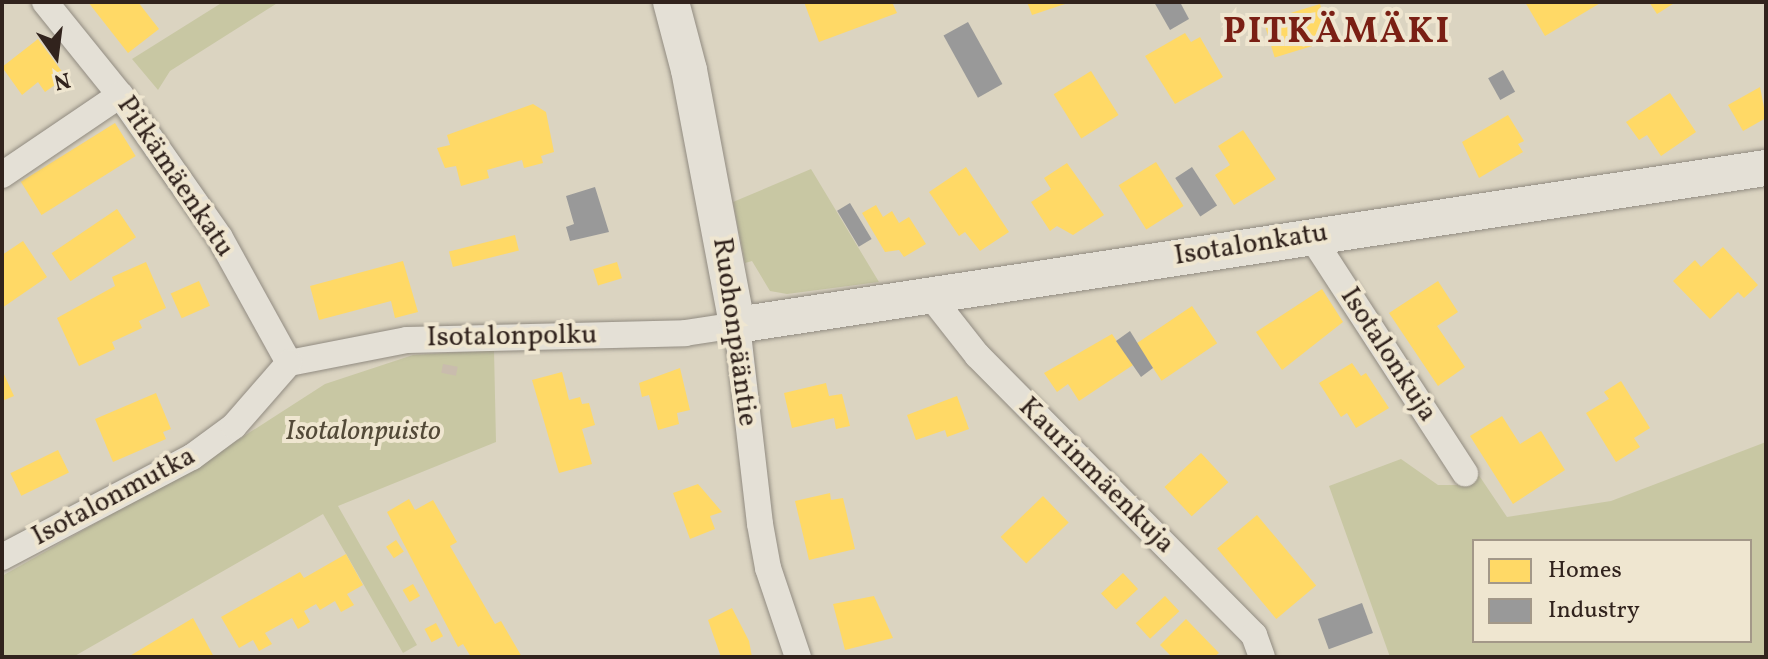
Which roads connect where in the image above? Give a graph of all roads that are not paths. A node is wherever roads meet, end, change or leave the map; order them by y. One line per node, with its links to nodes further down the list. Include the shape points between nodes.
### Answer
1 (45, 2): 3 (street, Pitkämäenkatu)
2 (677, 3): 8 (street, Ruohonpääntie)
3 (120, 95): 5 (street); 9 (street, Pitkämäenkatu, via 220,238)
4 (1766, 168): 6 (street, Isotalonkatu)
5 (2, 175)
6 (1311, 236): 7 (street, Isotalonkatu); 10 (street, Isotalonkuja)
7 (929, 294): 8 (street, Isotalonkatu); 13 (street, Kaurinmäenkuja, via 977,355 1254,635)
8 (737, 325): 9 (street, Isotalonpolku, via 685,333 407,340); 12 (street, Ruohonpääntie, via 768,568)
9 (289, 363): 11 (street, Isotalonmutka, via 234,426 192,457)
10 (1465, 473)
11 (2, 557)
12 (798, 657)
13 (1262, 657)

